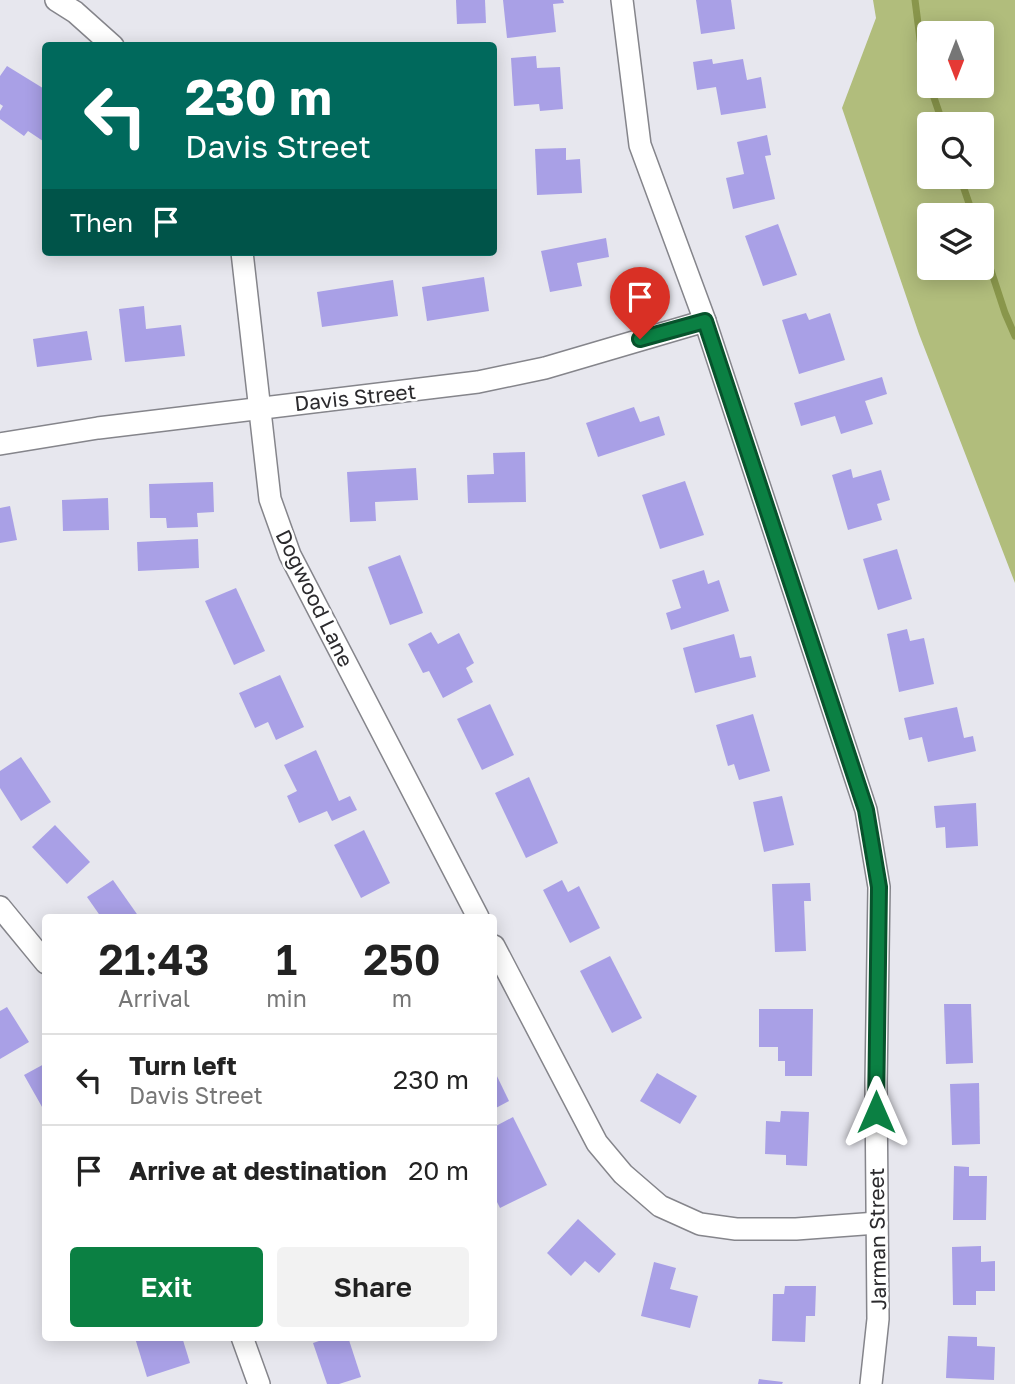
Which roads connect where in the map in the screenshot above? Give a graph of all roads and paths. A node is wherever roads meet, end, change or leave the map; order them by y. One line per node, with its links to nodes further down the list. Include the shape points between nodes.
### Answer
1 (56, 0): 3 (street)
2 (622, 0): 5 (street, Jarman Street, via 640,145)
3 (109, 42)
4 (242, 256): 6 (street, Dogwood Lane)
5 (705, 321): 6 (street, Davis Street, via 545,368 478,382); 12 (street, Jarman Street, via 866,810 879,887)
6 (259, 407): 7 (street, Davis Street); 9 (street, Dogwood Lane, via 270,499 290,555)
7 (0, 444)
8 (0, 907): 11 (street)
9 (476, 914)
10 (497, 952): 12 (street, via 597,1143 623,1174 660,1206 700,1224 736,1229)
11 (42, 958)
12 (877, 1223): 15 (street, Jarman Street, via 878,1319)
13 (243, 1341): 14 (street)
14 (259, 1384)
15 (871, 1384)

